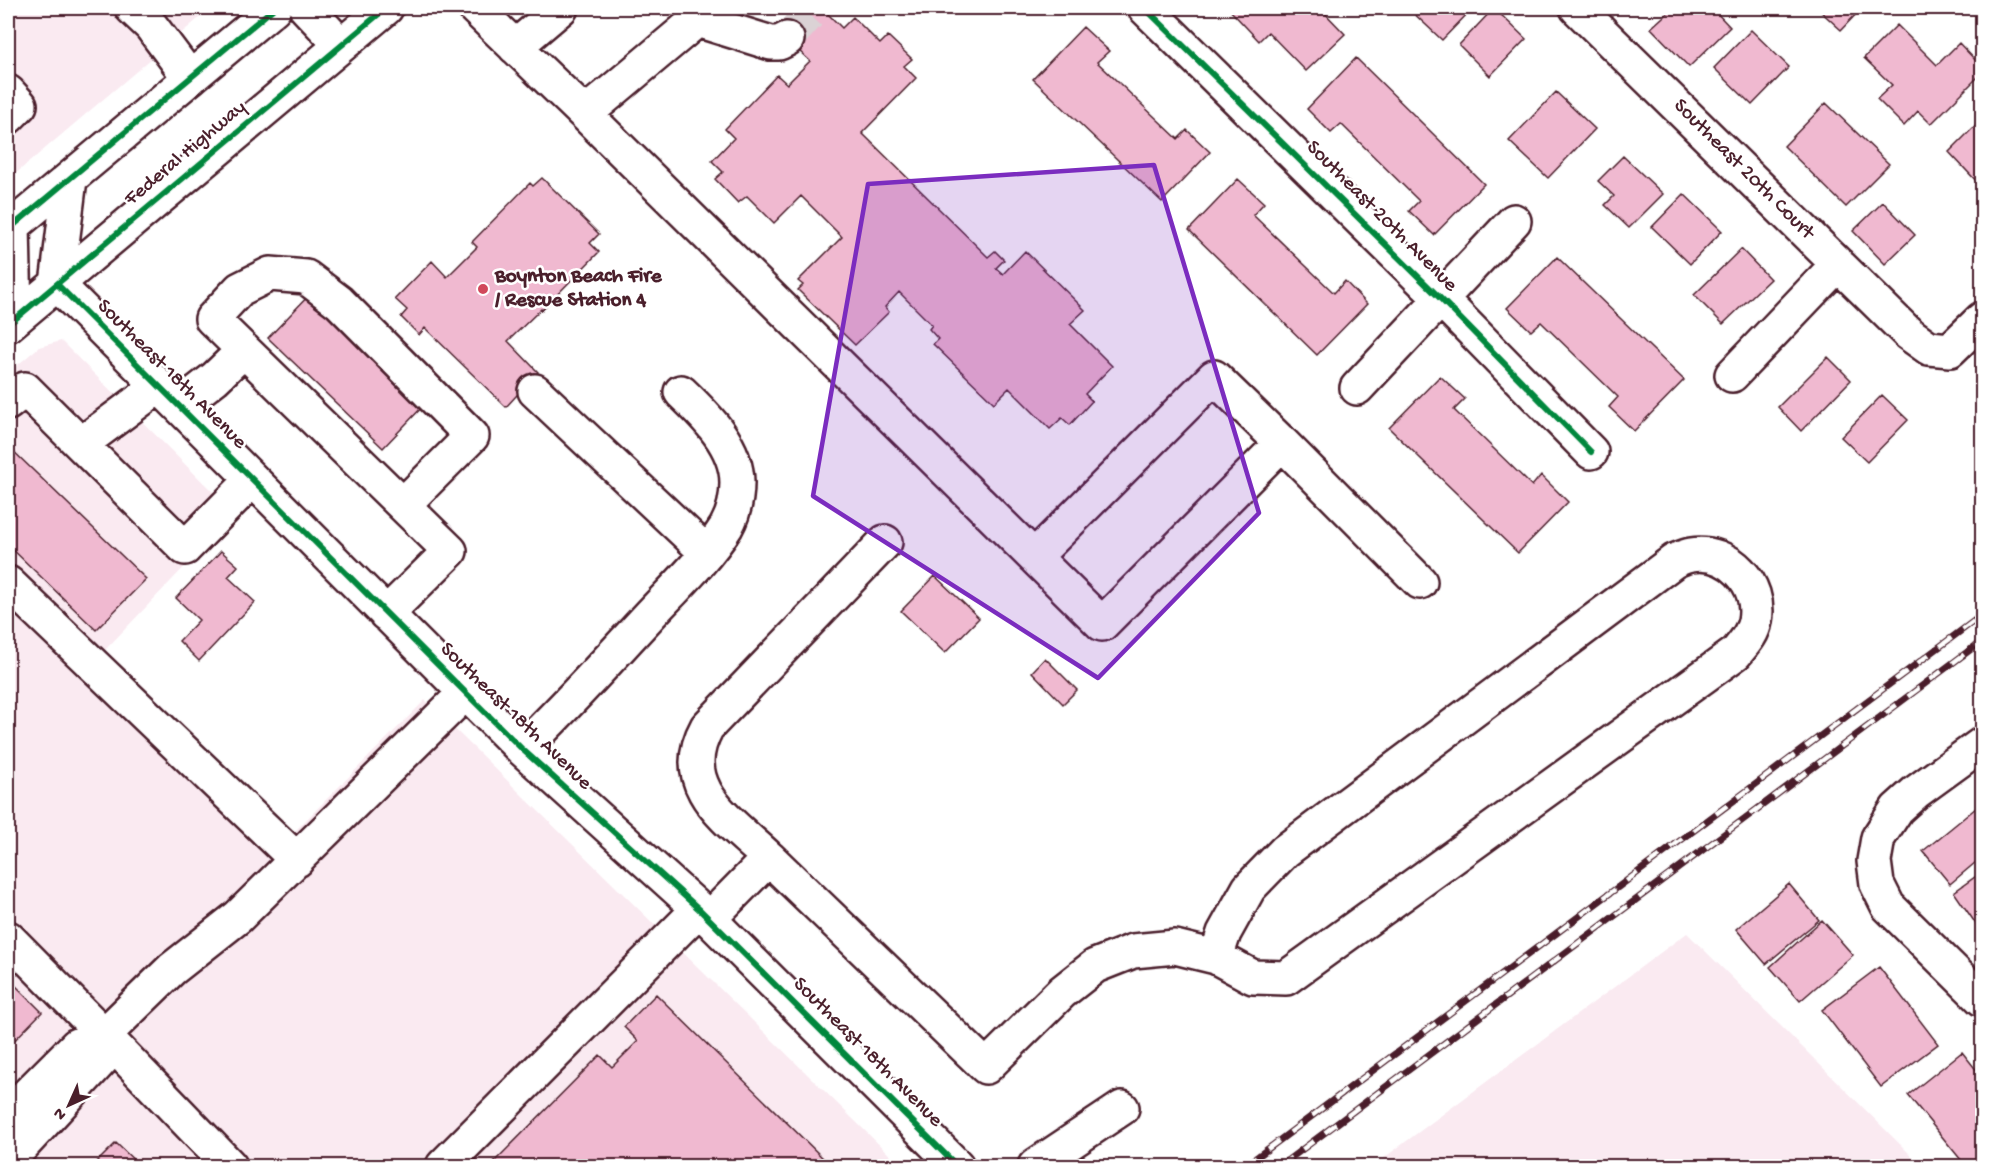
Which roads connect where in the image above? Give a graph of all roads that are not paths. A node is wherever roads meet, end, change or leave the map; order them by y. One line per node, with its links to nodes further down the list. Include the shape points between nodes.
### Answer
1 (132, 8): 13 (street, via 151,26)
2 (274, 8): 13 (street)
3 (306, 8): 11 (street)
4 (386, 8): 11 (street, Federal Highway)
5 (476, 8): 12 (street)
6 (561, 8): 12 (street)
7 (1145, 8): 22 (street, Southeast 20th Avenue)
8 (1577, 8): 20 (street, Southeast 20th Court)
9 (700, 14): 10 (street, via 771,44); 15 (street)
10 (787, 39)
11 (341, 45): 21 (street, Federal Highway)
12 (514, 46): 15 (street)
13 (190, 78): 17 (street)
14 (8, 92): 16 (street, via 20,105)
15 (585, 114): 39 (street)
16 (8, 117)
17 (70, 179): 19 (street); 21 (street)
18 (1514, 221): 22 (street)
19 (9, 225): 24 (street)
20 (1838, 264): 23 (street, Southeast 20th Court, via 1908,333 1929,348 1950,350); 26 (street)
21 (57, 284): 24 (street, Federal Highway); 30 (street, Southeast 18th Avenue)
22 (1441, 299): 27 (street); 34 (street, Southeast 20th Avenue)
23 (1983, 319)
24 (11, 322)
25 (244, 350): 30 (street, via 215,378); 36 (street); 36 (street, via 212,319 240,289 270,274 306,277 339,302 472,436)
26 (1732, 375)
27 (1358, 388)
28 (535, 391): 38 (street)
29 (681, 392): 38 (street, via 723,438 737,480 736,504 726,526)
30 (169, 396): 33 (street); 35 (street, Southeast 18th Avenue)
31 (8, 403): 33 (street, via 26,389)
32 (1282, 443): 39 (street, via 1214,377); 39 (street, via 1102,624); 40 (street)
33 (81, 444): 35 (street, via 185,548)
34 (1591, 452)
35 (252, 480): 42 (street, Southeast 18th Avenue)
36 (403, 505): 42 (street, via 450,551)
37 (885, 542): 46 (street, via 707,727 699,742 696,768 704,793)
38 (706, 552): 45 (street)
39 (1034, 557)
40 (1420, 582)
41 (8, 583): 47 (street)
42 (387, 614): 43 (street, Southeast 18th Avenue)
43 (465, 693): 45 (street, Southeast 18th Avenue); 47 (street)
44 (1983, 744): 51 (street, via 1898,809 1878,838 1874,861 1877,884 1888,906)
45 (522, 749): 48 (street, Southeast 18th Avenue)
46 (769, 858): 48 (street); 50 (street, via 986,1067 1062,992 1095,966 1133,951 1175,947)
47 (297, 860): 52 (street, via 238,917 172,969)
48 (704, 914): 57 (street); 58 (street, Southeast 18th Avenue)
49 (8, 939): 52 (street)
50 (1216, 957): 50 (street, via 1253,977 1286,978 1726,660 1748,639 1755,623 1754,596 1741,572 1727,561 1709,555 1691,555 1674,561 1285,851 1249,888 1224,933)
51 (1983, 999)
52 (104, 1035): 54 (street, via 77,1045); 55 (street, via 106,1055); 56 (street)
53 (1122, 1108): 59 (street)
54 (8, 1114)
55 (8, 1161)
56 (230, 1167)
57 (443, 1167)
58 (957, 1167)
59 (1035, 1167)

